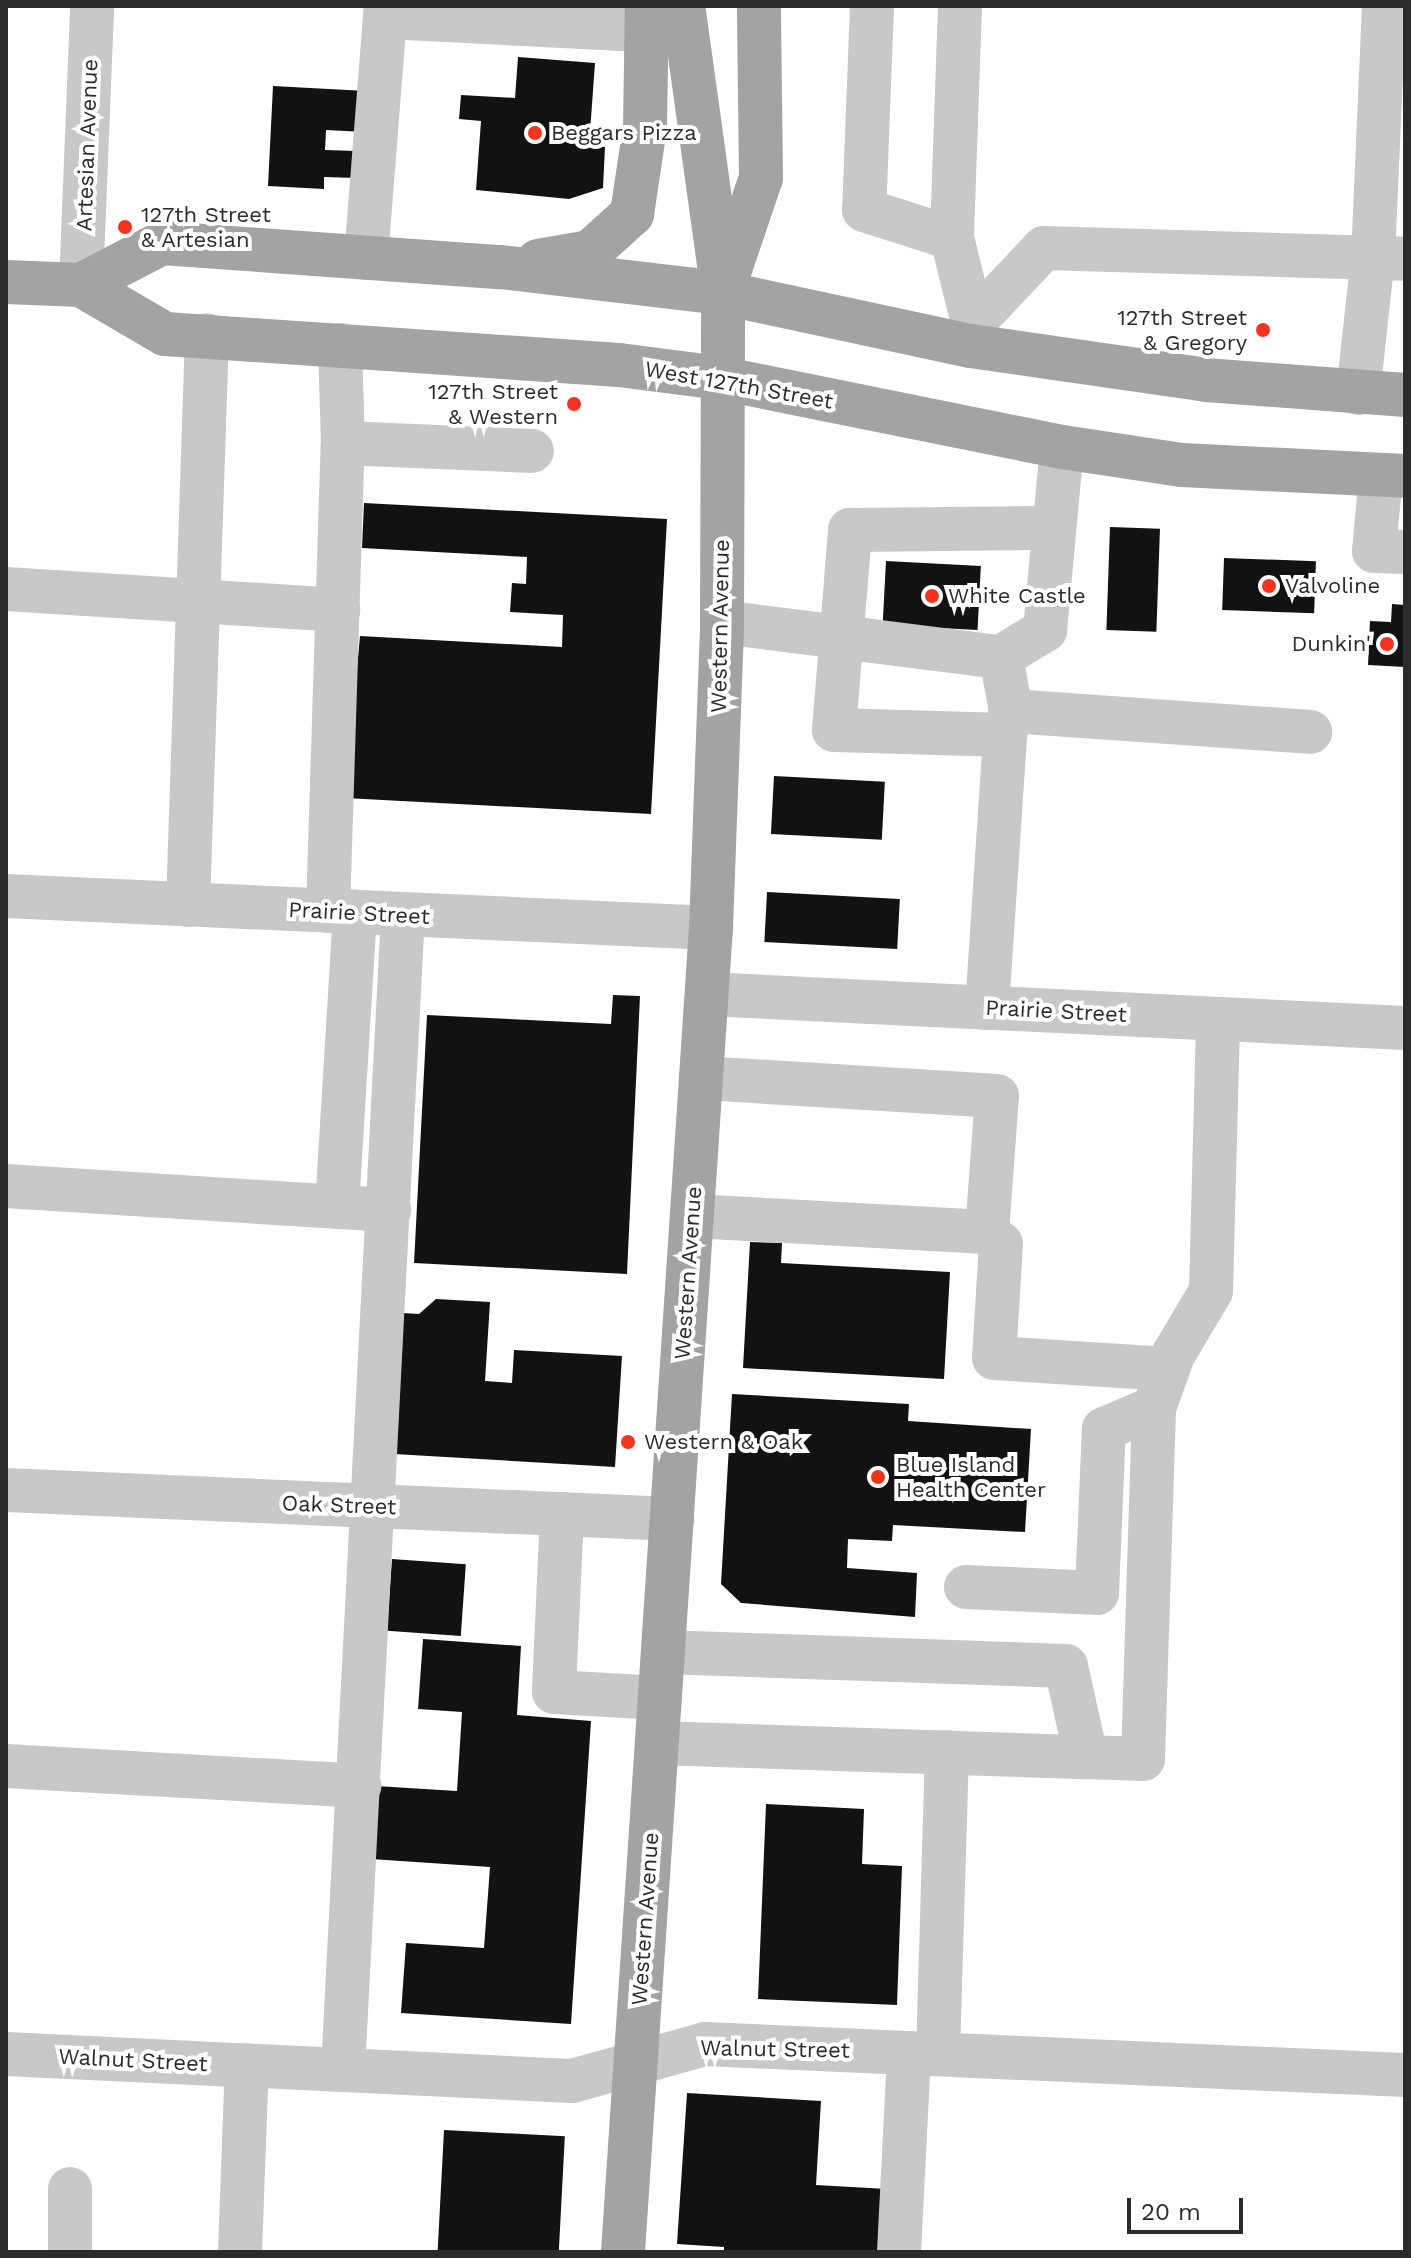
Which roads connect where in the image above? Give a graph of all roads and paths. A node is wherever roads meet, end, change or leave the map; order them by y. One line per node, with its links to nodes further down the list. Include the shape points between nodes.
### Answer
1 (92, 6): 15 (street, Artesian Avenue)
2 (683, 6): 16 (main road, Western Avenue)
3 (759, 6): 16 (main road, Western Avenue, via 761,178)
4 (872, 6): 10 (street, via 864,210)
5 (960, 6): 10 (street)
6 (1384, 6): 9 (street)
7 (386, 12): 8 (street); 11 (street)
8 (646, 18): 13 (main road, via 645,127 632,214 590,252)
9 (1392, 108): 12 (street)
10 (952, 238): 18 (street)
11 (366, 258): 13 (main road, West 127th Street); 15 (main road, West 127th Street, via 162,243)
12 (1389, 259): 18 (street, via 1044,248); 21 (street)
13 (500, 267): 16 (main road, West 127th Street)
14 (6, 282): 15 (main road, West 127th Street)
15 (81, 285): 17 (main road, West 127th Street, via 165,334)
16 (723, 293): 18 (main road, West 127th Street); 20 (main road, Western Avenue)
17 (207, 335): 19 (main road, West 127th Street); 30 (street)
18 (972, 335): 21 (main road, West 127th Street, via 1206,380)
19 (340, 345): 20 (main road, West 127th Street); 23 (street)
20 (720, 378): 24 (main road, West 127th Street); 32 (main road, Western Avenue)
21 (1358, 393): 22 (main road, West 127th Street)
22 (1405, 395)
23 (343, 443): 25 (street); 31 (street)
24 (1062, 447): 26 (main road, West 127th Street, via 1182,465); 27 (street)
25 (532, 451)
26 (1393, 476): 28 (street, via 1374,551)
27 (1053, 528): 33 (street, via 850,530); 34 (street, via 1045,630)
28 (1405, 552)
29 (6, 589): 30 (street)
30 (199, 601): 31 (street); 38 (street)
31 (338, 610): 39 (street)
32 (722, 622): 33 (street); 41 (main road, Western Avenue)
33 (841, 640): 34 (street); 35 (street, via 834,730)
34 (1001, 657): 35 (street)
35 (1008, 723): 36 (street); 43 (street)
36 (1310, 732)
37 (6, 896): 38 (street, Prairie Street)
38 (188, 905): 39 (street, Prairie Street)
39 (341, 912): 40 (street, Prairie Street); 48 (street)
40 (403, 915): 41 (street, Prairie Street); 49 (street)
41 (711, 928): 42 (main road, Western Avenue)
42 (707, 994): 43 (street, Prairie Street); 46 (main road, Western Avenue)
43 (987, 1008): 44 (street, Prairie Street)
44 (1218, 1019): 45 (street, Prairie Street); 52 (street, via 1211,1291)
45 (1405, 1028)
46 (701, 1078): 50 (main road, Western Avenue); 51 (street, via 997,1096)
47 (6, 1186): 48 (street)
48 (337, 1207): 49 (street)
49 (389, 1210): 54 (street)
50 (692, 1216): 51 (street); 56 (main road, Western Avenue)
51 (987, 1232): 52 (street, via 1001,1244 994,1358)
52 (1161, 1388): 57 (street, via 1104,1429 1097,1593); 62 (street, via 1143,1759)
53 (6, 1490): 54 (street, Oak Street)
54 (375, 1507): 55 (street, Oak Street); 64 (street)
55 (562, 1514): 56 (street, Oak Street); 59 (street, via 554,1692)
56 (672, 1519): 58 (main road, Western Avenue)
57 (966, 1587)
58 (663, 1652): 59 (main road, Western Avenue); 62 (street, via 1066,1666)
59 (660, 1698): 60 (main road, Western Avenue)
60 (657, 1743): 61 (street); 67 (main road, Western Avenue)
61 (947, 1752): 62 (street); 66 (street)
62 (1086, 1757)
63 (6, 1766): 64 (street)
64 (359, 1786): 69 (street)
65 (6, 2054): 68 (street, Walnut Street)
66 (923, 2054): 67 (street, Walnut Street, via 705,2044); 70 (street, Walnut Street); 75 (street)
67 (636, 2061): 69 (street, Walnut Street, via 572,2081); 74 (main road, Western Avenue)
68 (247, 2065): 69 (street, Walnut Street); 73 (street)
69 (343, 2070)
70 (1405, 2075)
71 (70, 2189): 72 (street)
72 (70, 2252)
73 (240, 2252)
74 (623, 2252)
75 (899, 2252)

